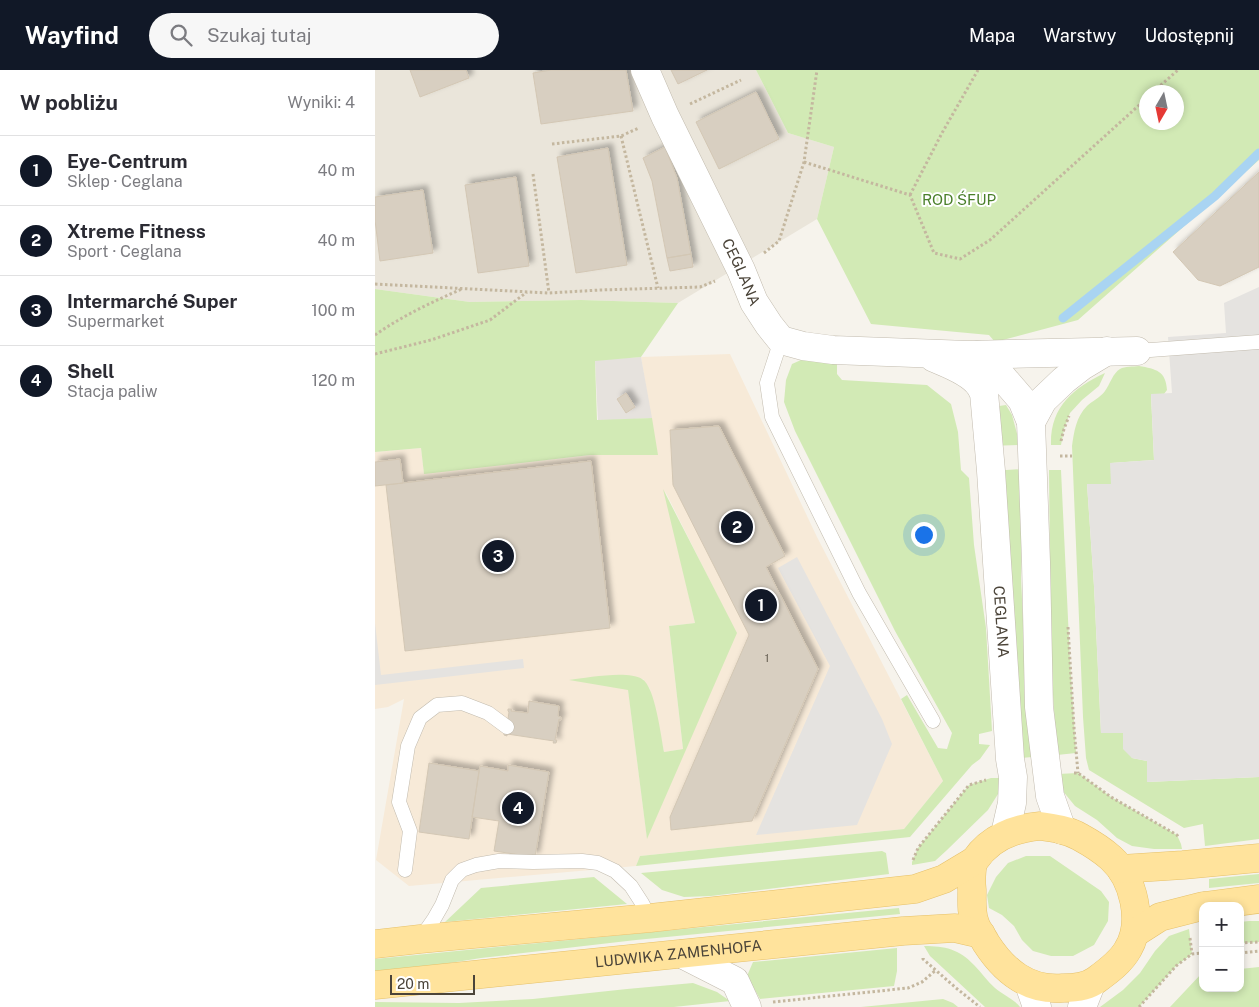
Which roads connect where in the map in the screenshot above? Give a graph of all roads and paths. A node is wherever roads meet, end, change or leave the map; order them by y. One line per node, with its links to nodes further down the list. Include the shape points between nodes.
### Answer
1 (645, 70): 11 (street, CEGLANA)
2 (817, 70): 8 (path)
3 (978, 70): 10 (path)
4 (1178, 70): 5 (path)
5 (1161, 85)
6 (1139, 105): 10 (path, via 990,240 960,259 934,253)
7 (621, 136): 14 (path)
8 (804, 162): 10 (path); 11 (path, via 779,241)
9 (533, 174): 16 (path)
10 (910, 195)
11 (741, 270): 14 (path, via 700,287); 18 (street, CEGLANA, via 754,302)
12 (375, 284): 13 (path)
13 (465, 288): 15 (path); 17 (path, via 435,300)
14 (658, 288): 16 (path)
15 (527, 292): 16 (path); 24 (path, via 489,320 431,340)
16 (549, 293)
17 (375, 335)
18 (781, 340): 22 (street, CEGLANA, via 833,350); 29 (lane, via 767,383 772,416 859,593)
19 (1259, 342): 20 (lane)
20 (1137, 350): 21 (street, CEGLANA)
21 (1107, 351): 23 (street, CEGLANA); 28 (street, CEGLANA, via 1064,380 1043,400)
22 (923, 353): 25 (street, CEGLANA); 27 (street, CEGLANA, via 954,366 980,385)
23 (1031, 353): 25 (street, CEGLANA); 26 (street, CEGLANA)
24 (375, 354)
25 (978, 355): 26 (street)
26 (1000, 374): 27 (street, CEGLANA, via 993,383); 28 (street, via 1022,400)
27 (985, 410): 32 (street, CEGLANA, via 1013,777 1012,803)
28 (1031, 422): 31 (street, via 1039,707 1050,796)
29 (933, 721)
30 (507, 727): 36 (lane, via 489,713 462,703 437,705 420,718 407,746 399,802 410,831)
31 (1062, 830): 32 (main road, via 1040,826); 35 (main road, via 1097,847)
32 (1005, 834): 34 (main road)
33 (1259, 858): 35 (main road)
34 (974, 861): 40 (main road, via 944,879 915,889); 42 (main road, via 972,910)
35 (1121, 869): 41 (main road, via 1132,892)
36 (405, 870)
37 (1259, 899): 38 (main road)
38 (1235, 902)
39 (1199, 907): 41 (main road, via 1160,917)
40 (650, 918): 43 (main road); 43 (lane, via 631,886 598,863 582,860 499,861 461,870 452,880 438,912)
41 (1135, 933): 54 (main road, via 1128,950)
42 (981, 934): 50 (main road, LUDWIKA ZAMENHOFA, via 955,928 918,930); 53 (main road, via 995,958)
43 (420, 939): 46 (main road)
44 (1259, 942): 45 (path)
45 (1244, 943)
46 (375, 944)
47 (1259, 951): 49 (path)
48 (1199, 953): 56 (path, via 1192,954 1176,966)
49 (1244, 953)
50 (682, 954): 52 (main road, LUDWIKA ZAMENHOFA); 55 (street, via 735,981)
51 (936, 970): 55 (path, via 922,982 908,988)
52 (375, 985)
53 (1033, 995): 54 (main road, via 1050,989 1075,988)
54 (1087, 995)
55 (759, 1005)
56 (1139, 1007)

